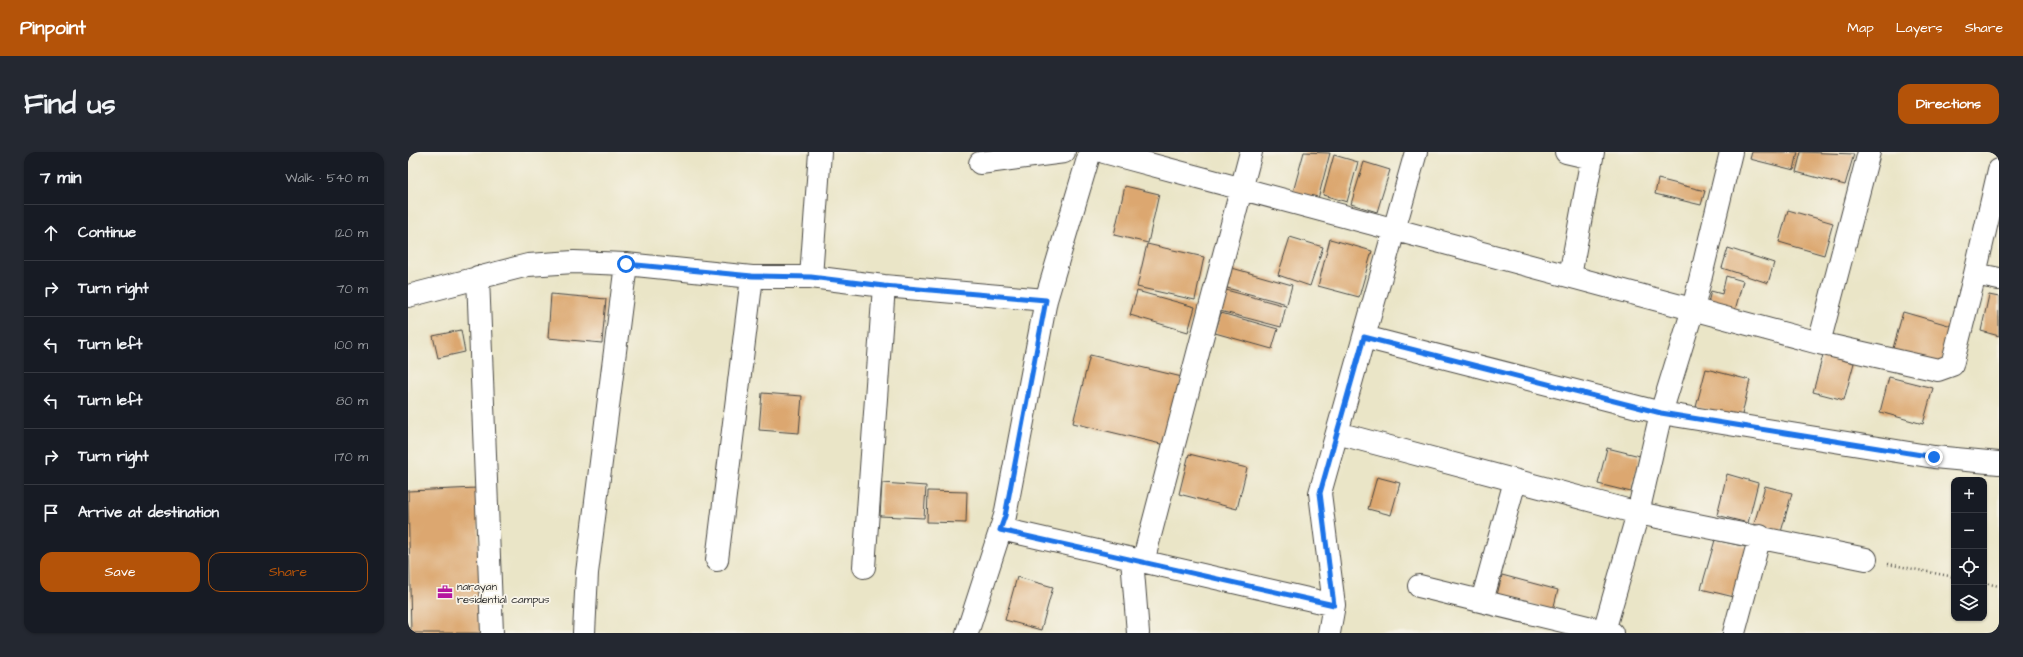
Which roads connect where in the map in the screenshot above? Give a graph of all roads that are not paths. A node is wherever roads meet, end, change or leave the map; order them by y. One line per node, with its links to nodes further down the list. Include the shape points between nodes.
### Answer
1 (820, 152): 20 (street)
2 (1064, 152): 11 (street)
3 (1090, 152): 24 (street)
4 (1104, 152): 13 (street)
5 (1251, 152): 13 (street)
6 (1416, 152): 14 (street)
7 (1566, 152): 10 (street)
8 (1731, 152): 25 (street)
9 (1869, 152): 27 (street)
10 (1592, 155): 18 (street)
11 (980, 163)
12 (1999, 170): 16 (street)
13 (1242, 188): 14 (street); 37 (street)
14 (1395, 229): 18 (street); 26 (street)
15 (626, 264): 17 (street); 19 (street, via 574,262 528,265); 44 (street, via 587,573)
16 (1975, 274): 21 (street); 27 (street, via 1952,365 1938,370)
17 (752, 276): 20 (street); 36 (street)
18 (1570, 276): 25 (street)
19 (478, 277): 23 (street); 43 (street)
20 (811, 277): 22 (street)
21 (1999, 279)
22 (884, 286): 24 (street); 38 (street)
23 (408, 296)
24 (1046, 300): 33 (street, via 1005,516)
25 (1693, 308): 27 (street); 28 (street)
26 (1364, 337): 28 (street); 29 (street)
27 (1819, 343)
28 (1661, 413): 30 (street, via 1934,457); 32 (street)
29 (1337, 434): 31 (street); 41 (street, via 1320,493)
30 (1999, 463)
31 (1515, 481): 32 (street); 40 (street)
32 (1638, 513): 34 (street); 42 (street)
33 (1000, 530): 37 (street); 45 (street)
34 (1760, 536): 35 (street); 48 (street)
35 (1866, 559)
36 (717, 560)
37 (1138, 560): 41 (street); 46 (street)
38 (864, 567)
39 (1419, 586): 40 (street)
40 (1482, 601): 42 (street)
41 (1334, 605): 47 (street)
42 (1608, 632)
43 (492, 633)
44 (584, 633)
45 (967, 633)
46 (1138, 633)
47 (1329, 633)
48 (1734, 633)

